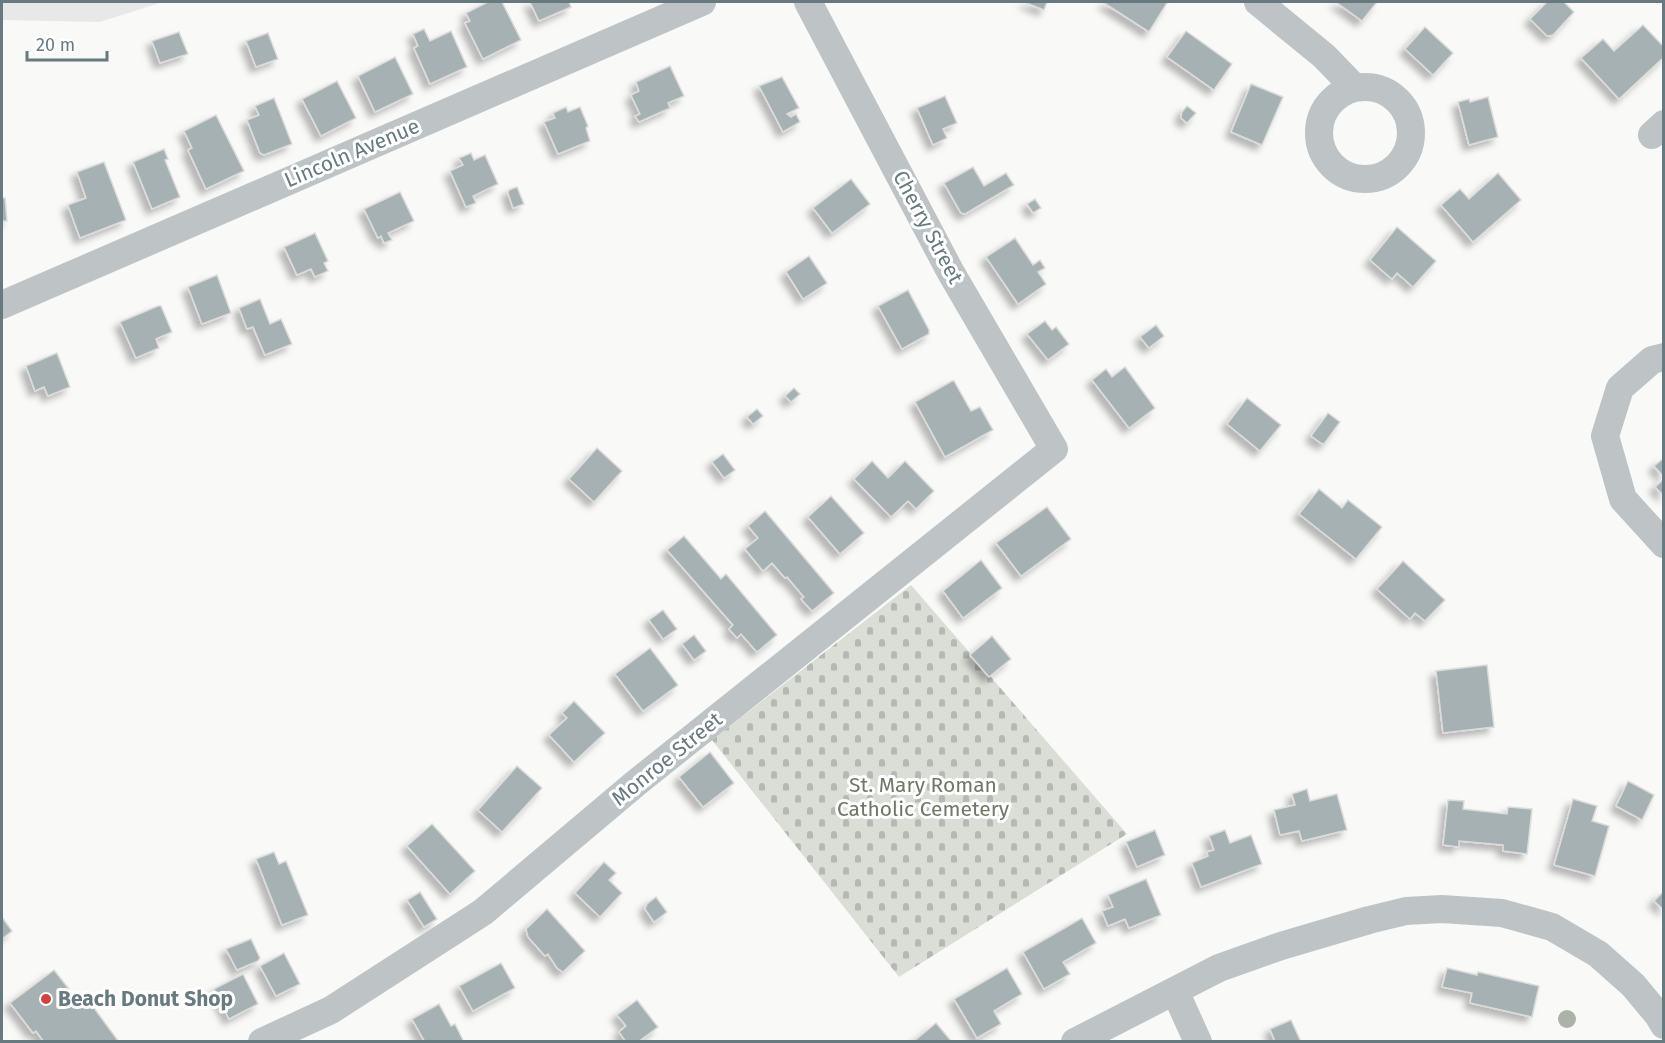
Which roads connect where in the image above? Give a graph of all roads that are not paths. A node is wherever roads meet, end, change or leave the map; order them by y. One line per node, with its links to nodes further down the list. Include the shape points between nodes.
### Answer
1 (702, 2): 5 (street, Lincoln Avenue)
2 (808, 2): 7 (street, Cherry Street, via 950,271)
3 (1258, 2): 4 (street, via 1324,56)
4 (1354, 87)
5 (2, 305)
6 (1664, 357): 8 (street, via 1652,360 1620,388 1605,436 1623,499)
7 (1054, 449): 11 (street, Monroe Street, via 672,754 483,912 331,1010)
8 (1664, 544)
9 (1175, 991): 10 (street, via 1219,968 1281,946 1406,911 1502,913 1552,927 1598,954 1633,985); 12 (street); 13 (street)
10 (1664, 1025)
11 (262, 1041)
12 (1075, 1041)
13 (1198, 1041)

